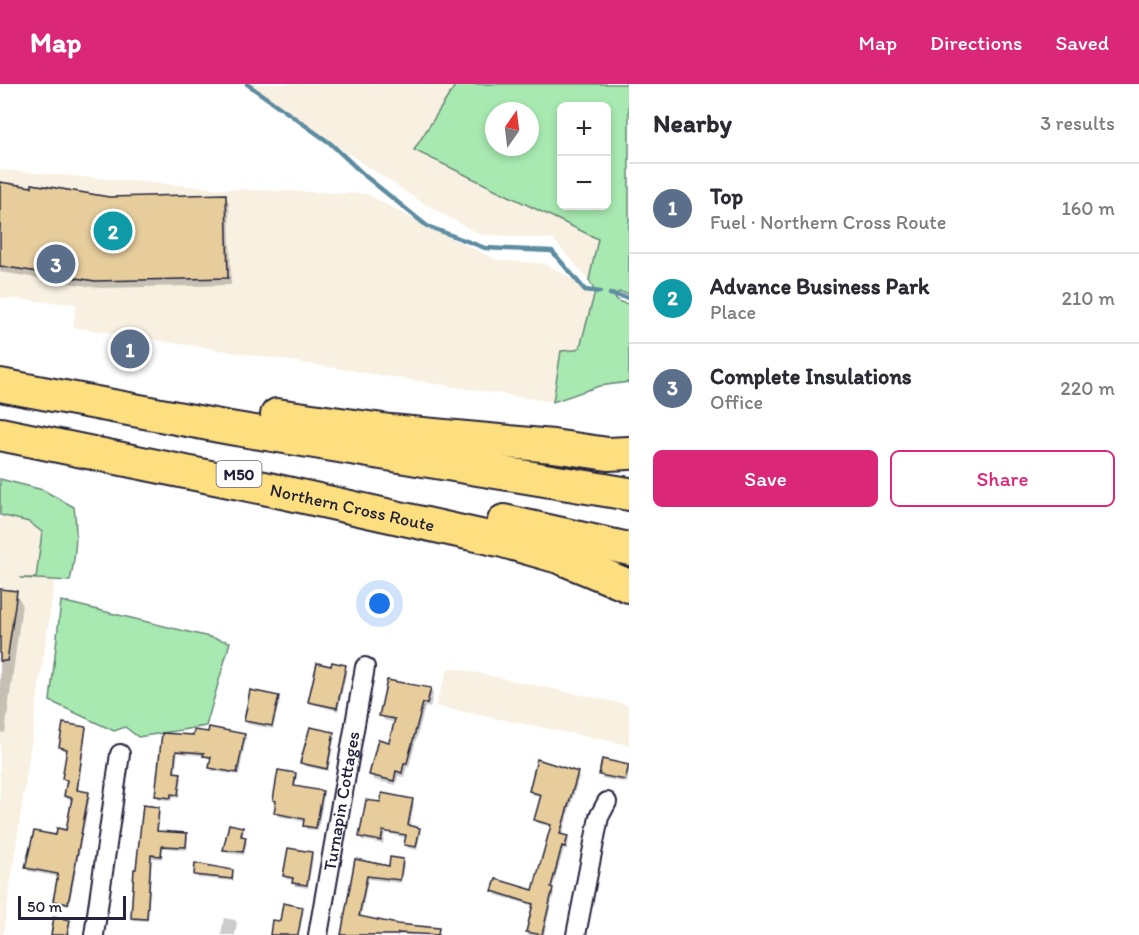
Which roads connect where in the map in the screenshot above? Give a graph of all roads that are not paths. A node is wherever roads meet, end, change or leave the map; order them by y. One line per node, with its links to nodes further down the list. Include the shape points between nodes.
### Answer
1 (0, 371): 5 (highway, via 390,431)
2 (0, 385): 7 (highway, via 230,428)
3 (0, 433): 8 (highway, M50); 11 (highway, Northern Cross Route / M50, via 503,541 559,557)
4 (629, 438): 5 (highway)
5 (554, 446): 6 (highway)
6 (629, 453)
7 (629, 494)
8 (479, 515): 9 (highway, M50); 10 (highway)
9 (629, 534)
10 (629, 549)
11 (629, 586)
12 (365, 667): 16 (street, Turnapin Cottages)
13 (120, 754): 15 (street)
14 (607, 802): 17 (street, via 600,817)
15 (94, 935)
16 (318, 935)
17 (576, 935)

